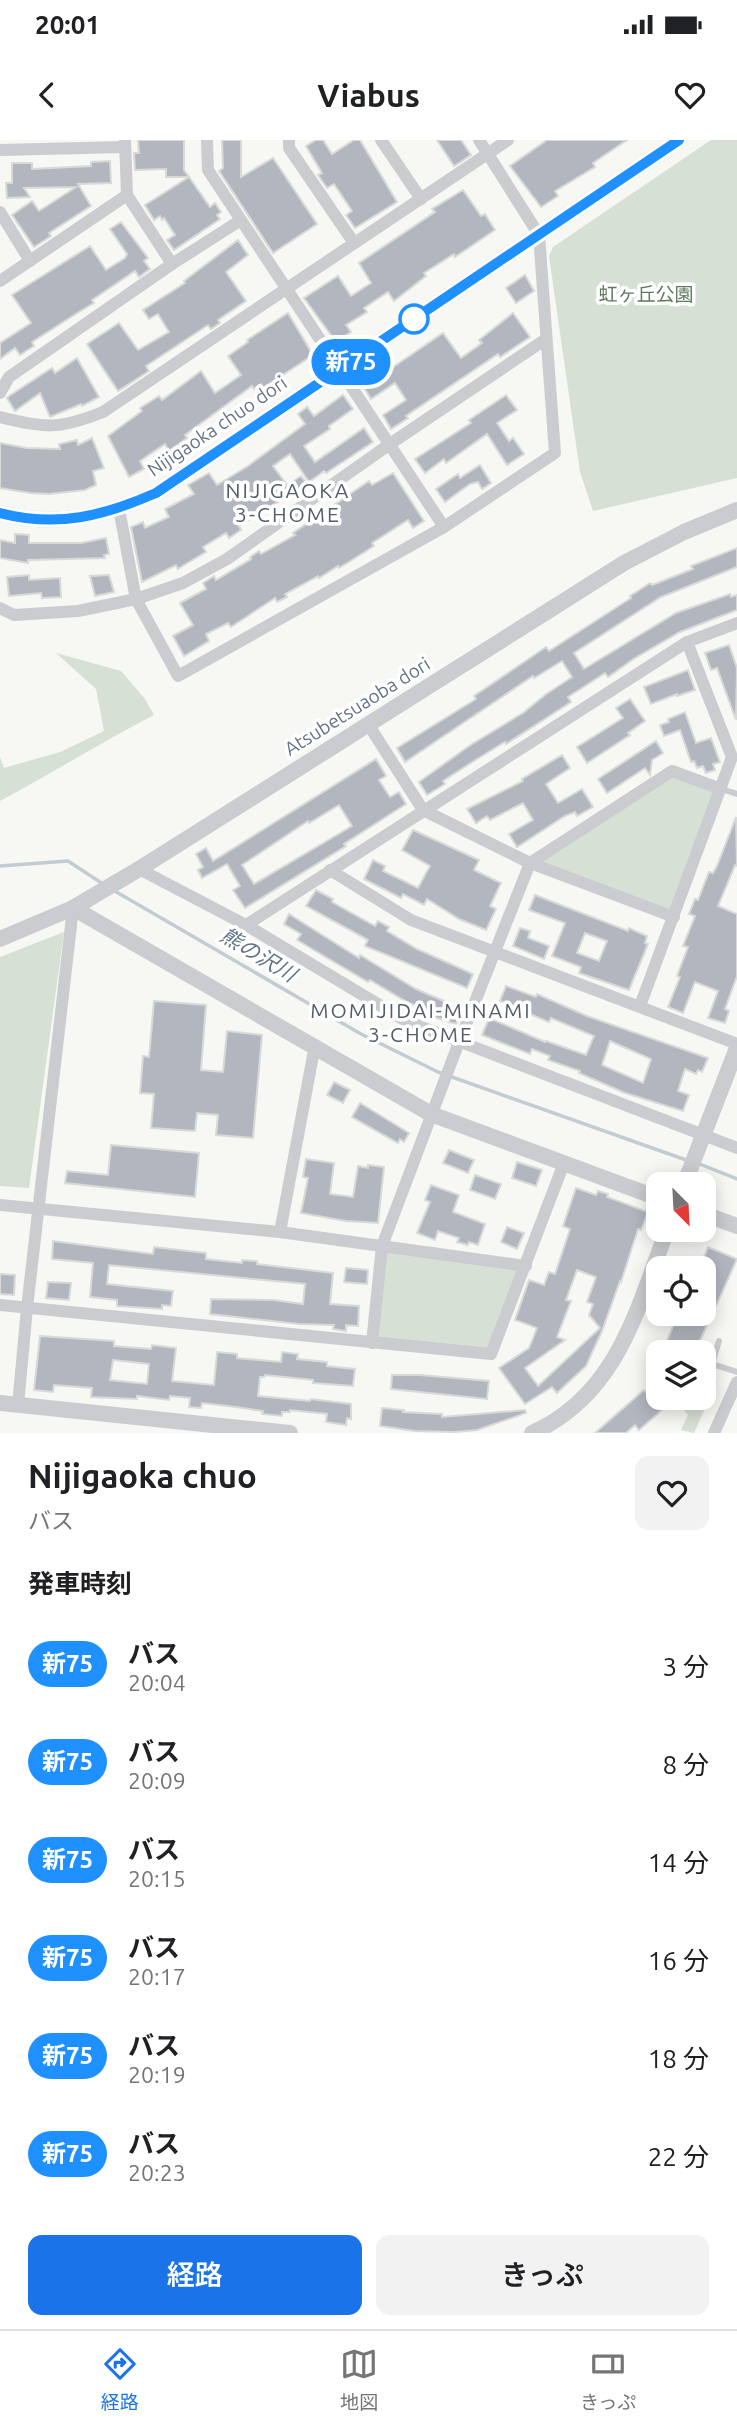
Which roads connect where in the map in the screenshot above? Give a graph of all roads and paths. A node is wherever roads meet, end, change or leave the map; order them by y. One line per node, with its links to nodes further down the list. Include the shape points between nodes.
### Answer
1 (207, 140): 13 (street, via 208,170)
2 (289, 140): 15 (street, via 289,148)
3 (381, 140): 11 (street)
4 (479, 140): 9 (street)
5 (508, 140): 9 (street)
6 (680, 140): 14 (street, Nijigaoka chuo dori)
7 (125, 143): 8 (street); 10 (street)
8 (0, 150)
9 (487, 153): 11 (street); 14 (street)
10 (127, 195): 16 (street); 17 (street)
11 (421, 199): 15 (street)
12 (0, 212): 16 (street)
13 (241, 220): 17 (street); 19 (street)
14 (539, 235): 20 (street); 21 (street, Nijigaoka chuo dori)
15 (354, 243): 19 (street)
16 (30, 261): 18 (street)
17 (172, 264): 22 (street, via 9,377)
18 (0, 281)
19 (287, 289): 21 (street); 23 (street, via 103,412 73,424 39,426)
20 (546, 339): 24 (street); 28 (street, via 555,453)
21 (339, 370): 24 (street); 25 (street, Nijigaoka chuo dori, via 156,493)
22 (0, 393)
23 (0, 417)
24 (390, 444): 28 (street); 29 (street, via 227,559 183,583)
25 (119, 509): 27 (street, Nijigaoka chuo dori, via 70,519); 29 (street)
26 (737, 510): 33 (street, Atsubetsuaoba dori, via 624,563)
27 (0, 513)
28 (444, 527): 29 (street, via 178,676)
29 (136, 599): 30 (street, via 78,611 14,615)
30 (0, 608)
31 (737, 623): 32 (street)
32 (687, 642): 34 (street, via 732,757); 36 (street)
33 (368, 724): 36 (street); 38 (street, Atsubetsuaoba dori)
34 (721, 789): 35 (lane); 37 (street, via 672,771); 41 (street)
35 (737, 794)
36 (423, 810): 37 (street); 39 (street)
37 (530, 863): 41 (street); 44 (street)
38 (139, 869): 40 (street, Atsubetsuaoba dori); 42 (street)
39 (330, 870): 42 (street); 44 (street, via 411,919)
40 (80, 904): 43 (street, Atsubetsuaoba dori); 47 (street); 56 (street)
41 (674, 917): 45 (street)
42 (246, 925): 46 (street, via 406,1021)
43 (0, 939)
44 (494, 952): 45 (street); 46 (street)
45 (640, 1006): 48 (street)
46 (459, 1042): 49 (street); 50 (street)
47 (315, 1045): 49 (street); 59 (street)
48 (737, 1046): 50 (street)
49 (434, 1107): 52 (street); 61 (street)
50 (701, 1144): 51 (street); 53 (street)
51 (737, 1148)
52 (564, 1163): 54 (street); 62 (street)
53 (689, 1172)
54 (646, 1194)
55 (0, 1205): 56 (street)
56 (38, 1209): 59 (street); 64 (street)
57 (716, 1218): 58 (street)
58 (737, 1226)
59 (280, 1233): 61 (street)
60 (663, 1242): 73 (street, via 627,1338 606,1373 576,1405)
61 (382, 1246): 62 (street); 66 (street)
62 (526, 1266): 66 (street, via 491,1354)
63 (0, 1305): 64 (street)
64 (27, 1308): 66 (street); 71 (street)
65 (719, 1341): 67 (lane, via 712,1364)
66 (372, 1343)
67 (737, 1372)
68 (737, 1382): 69 (street)
69 (734, 1397): 74 (street)
70 (0, 1403): 71 (street)
71 (18, 1405): 72 (street)
72 (290, 1433)
73 (531, 1433)
74 (714, 1433)

